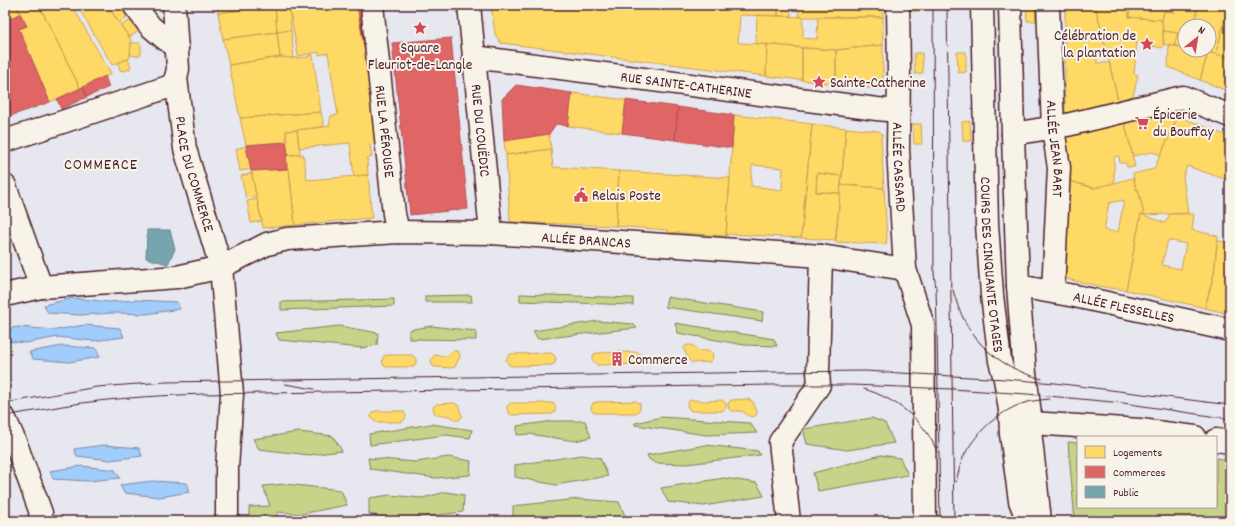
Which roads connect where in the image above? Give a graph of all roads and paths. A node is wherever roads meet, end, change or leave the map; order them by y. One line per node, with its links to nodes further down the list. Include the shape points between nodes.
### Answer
1 (134, 5): 9 (street, via 150,26)
2 (174, 5): 9 (street, PLACE DU COMMERCE)
3 (372, 5): 18 (street, RUE LA PÉROUSE)
4 (469, 5): 10 (street, RUE DU COUËDIC)
5 (898, 5): 12 (street, ALLÉE CASSARD)
6 (982, 5): 37 (street, COURS DES CINQUANTE OTAGES, via 986,224 992,295 1020,501)
7 (1010, 5): 15 (street, COURS DES CINQUANTE OTAGES)
8 (1048, 5): 14 (street, ALLÉE JEAN BART)
9 (177, 47): 11 (street, PLACE DU COMMERCE)
10 (474, 57): 12 (street, RUE SAINTE-CATHERINE); 19 (street, RUE DU COUËDIC)
11 (176, 78): 16 (street, via 168,88); 21 (street, PLACE DU COMMERCE, via 185,149)
12 (898, 111): 22 (street, ALLÉE CASSARD)
13 (1230, 116): 14 (street, via 1183,97)
14 (1053, 128): 15 (street); 25 (street, ALLÉE JEAN BART, via 1059,168)
15 (1012, 134): 23 (street, COURS DES CINQUANTE OTAGES)
16 (5, 141)
17 (5, 186): 24 (street)
18 (398, 232): 19 (street, ALLÉE BRANCAS); 21 (street, ALLÉE BRANCAS, via 287,239 267,244)
19 (492, 233): 20 (street, ALLÉE BRANCAS)
20 (820, 256): 22 (street, ALLÉE BRANCAS); 35 (street, via 819,385 780,442)
21 (221, 267): 24 (street, via 177,277); 34 (street, PLACE DU COMMERCE, via 232,394)
22 (905, 269): 36 (street, ALLÉE CASSARD, via 923,325)
23 (1018, 286): 25 (street, ALLÉE FLESSELLES); 29 (street, COURS DES CINQUANTE OTAGES)
24 (41, 287): 26 (street)
25 (1052, 291): 27 (street, ALLÉE FLESSELLES)
26 (5, 295)
27 (1230, 330)
28 (5, 419): 33 (street, via 41,513)
29 (1031, 423): 30 (street, via 1140,430); 38 (street, COURS DES CINQUANTE OTAGES)
30 (1188, 436)
31 (1217, 440): 32 (street)
32 (1230, 442)
33 (39, 521)
34 (226, 521)
35 (789, 521)
36 (925, 521)
37 (1028, 521)
38 (1040, 521)

